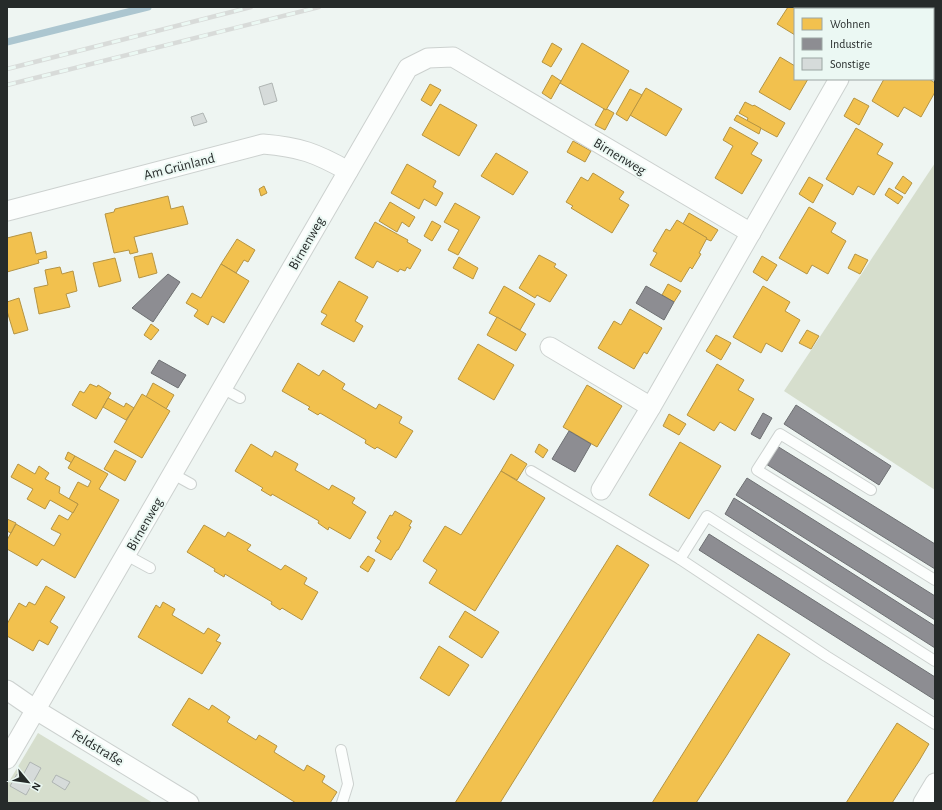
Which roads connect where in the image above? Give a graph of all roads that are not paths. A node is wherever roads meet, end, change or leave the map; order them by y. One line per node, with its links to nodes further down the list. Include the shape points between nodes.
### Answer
1 (838, 80): 4 (street)
2 (348, 171): 3 (street, Am Grünland, via 324,157 305,150 264,144); 4 (street, Birnenweg, via 408,68 428,58 453,57); 6 (street, Birnenweg)
3 (7, 210)
4 (751, 233): 8 (street)
5 (550, 347): 8 (street)
6 (222, 388): 7 (lane); 10 (street, Birnenweg)
7 (240, 398)
8 (651, 407): 12 (street)
9 (531, 471): 15 (lane)
10 (172, 474): 11 (lane); 14 (street, Birnenweg)
11 (191, 484)
12 (601, 490)
13 (871, 490): 17 (lane, via 780,434 757,470)
14 (126, 555): 16 (lane); 20 (street, Birnenweg)
15 (680, 559): 18 (lane, via 707,516); 21 (lane, via 826,656)
16 (150, 568)
17 (935, 580)
18 (935, 661)
19 (7, 690): 20 (street, Feldstraße)
20 (36, 710): 23 (street, Birnenweg); 25 (street, Feldstraße)
21 (935, 724)
22 (341, 750): 26 (lane, via 348,784)
23 (7, 759)
24 (935, 783): 27 (street)
25 (189, 803)
26 (342, 803)
27 (923, 803)

